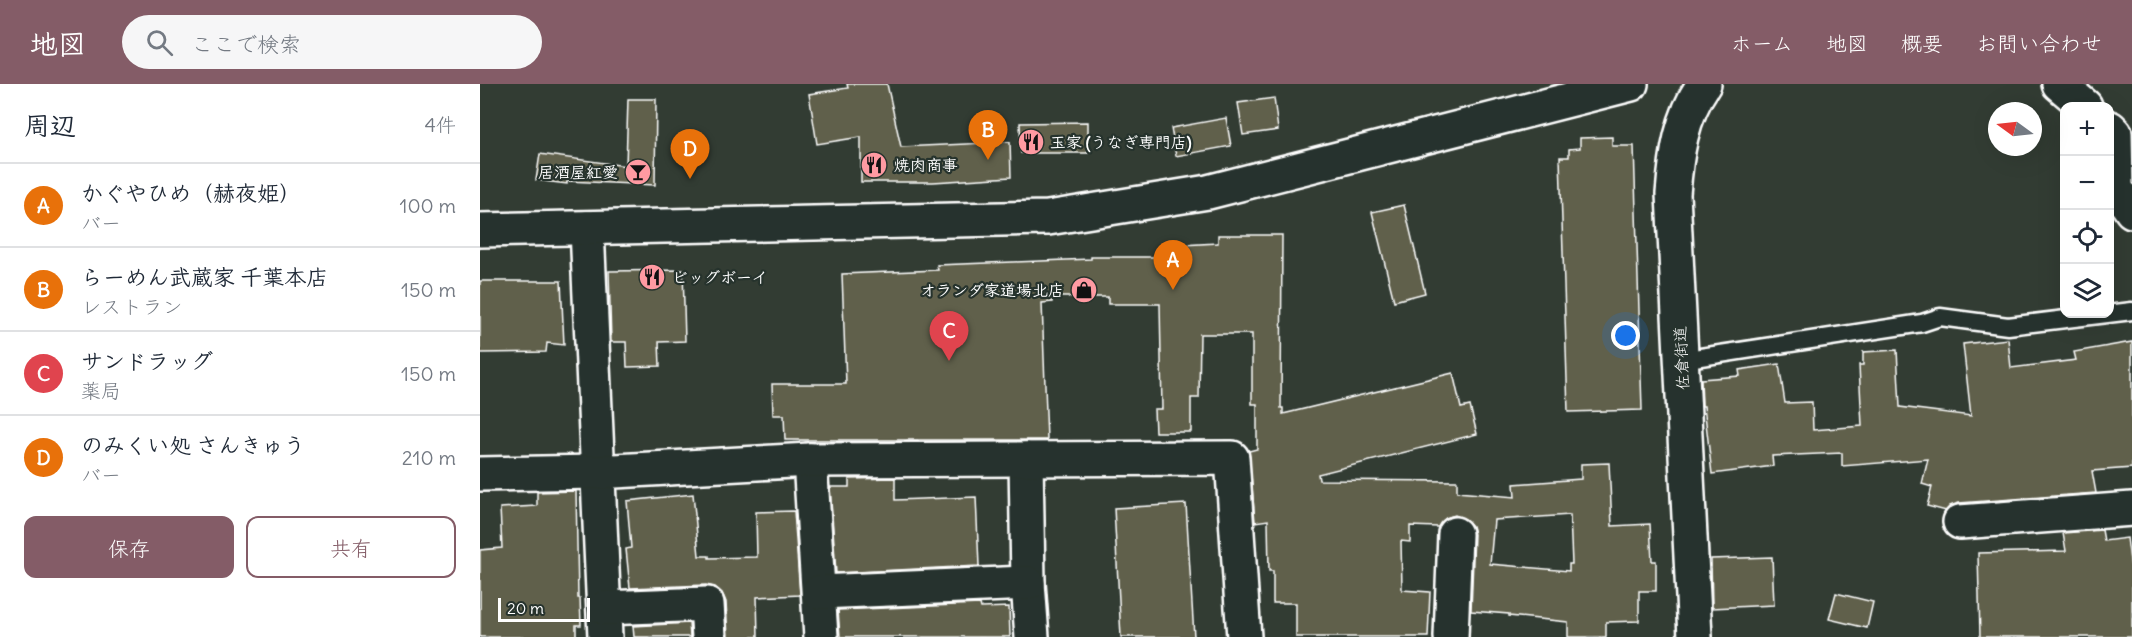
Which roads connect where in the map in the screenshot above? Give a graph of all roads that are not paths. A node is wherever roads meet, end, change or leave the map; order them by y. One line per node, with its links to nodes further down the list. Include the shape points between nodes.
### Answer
1 (1631, 84): 7 (main road, via 1208,192 1048,218)
2 (1704, 84): 10 (main road, 佐倉街道, via 1689,110 1675,162)
3 (2059, 84): 4 (main road)
4 (2080, 102)
5 (2114, 132): 6 (main road, via 2116,189)
6 (2132, 211)
7 (587, 228): 8 (main road); 13 (main road)
8 (480, 230)
9 (2132, 312): 10 (lane, via 2008,326 1940,317)
10 (1681, 360): 26 (main road, 佐倉街道)
11 (1026, 459): 12 (main road); 18 (main road); 24 (main road, via 1232,458)
12 (810, 460): 13 (main road); 19 (main road)
13 (597, 472): 14 (main road); 20 (main road)
14 (480, 474)
15 (2132, 509): 16 (main road)
16 (1960, 522)
17 (1455, 534): 25 (main road)
18 (1028, 584): 19 (main road); 23 (main road)
19 (819, 592): 22 (main road)
20 (605, 622): 21 (main road, via 707,604)
21 (709, 637)
22 (821, 637)
23 (1032, 637)
24 (1244, 637)
25 (1451, 637)
26 (1695, 637)

